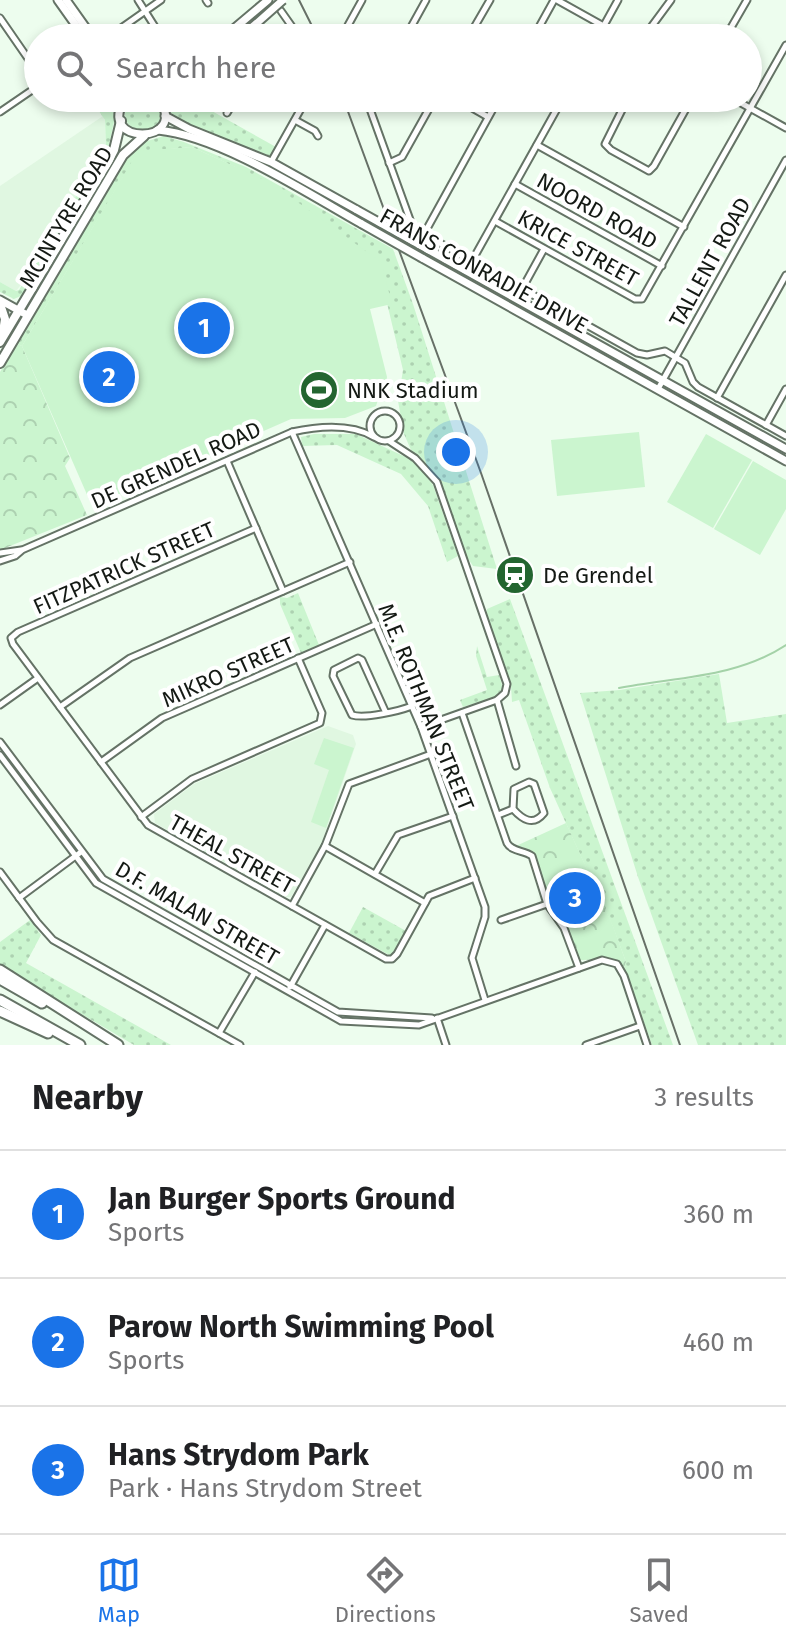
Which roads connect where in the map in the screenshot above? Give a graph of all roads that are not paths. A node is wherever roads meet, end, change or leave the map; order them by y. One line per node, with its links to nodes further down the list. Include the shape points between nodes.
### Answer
1 (58, 0): 17 (main road)
2 (66, 0): 18 (main road)
3 (138, 0): 14 (street)
4 (161, 0): 14 (street)
5 (268, 0): 21 (main road)
6 (283, 0): 22 (main road, bridge)
7 (362, 0): 24 (street)
8 (426, 0): 25 (street)
9 (490, 0): 26 (street)
10 (555, 0): 27 (street); 28 (street)
11 (618, 0): 29 (street)
12 (671, 0): 30 (street)
13 (747, 0): 31 (street)
14 (145, 11): 19 (street); 20 (street)
15 (281, 11): 23 (street)
16 (0, 18): 33 (street)
17 (75, 24)
18 (83, 24)
19 (127, 24)
20 (153, 24)
21 (240, 24)
22 (256, 24)
23 (290, 24)
24 (349, 24)
25 (413, 24)
26 (476, 24)
27 (541, 24)
28 (600, 24)
29 (605, 24)
30 (653, 24)
31 (733, 24)
32 (786, 45): 34 (street)
33 (24, 53)
34 (762, 89)
35 (24, 96): 36 (street)
36 (0, 112)
37 (121, 112): 52 (main road)
38 (164, 112): 49 (main road)
39 (299, 112): 51 (street)
40 (371, 112): 60 (street)
41 (427, 112): 60 (street, via 402,157)
42 (479, 112): 50 (street)
43 (491, 112): 50 (street)
44 (555, 112): 57 (street)
45 (621, 112): 46 (street, via 605,144 650,171)
46 (684, 112)
47 (749, 112): 63 (street)
48 (757, 112): 53 (street)
49 (165, 116): 54 (main road); 59 (main road, FRANS CONRADIE DRIVE)
50 (488, 117): 64 (street)
51 (295, 120): 56 (street); 59 (street)
52 (121, 121): 55 (main road, via 130,133); 71 (main road, MCINTYRE ROAD, via 114,150)
53 (786, 128)
54 (158, 130): 55 (main road); 76 (main road, FRANS CONRADIE DRIVE, bridge, via 187,135 246,161)
55 (144, 136): 71 (main road, MCINTYRE ROAD, via 123,155)
56 (318, 136)
57 (537, 145): 61 (street); 63 (street)
58 (786, 160): 73 (street, TALLENT ROAD)
59 (271, 162): 75 (main road, FRANS CONRADIE DRIVE, bridge)
60 (389, 163): 64 (street, via 409,222)
61 (515, 184): 62 (street); 67 (street, NOORD ROAD)
62 (495, 221): 65 (street, KRICE STREET); 66 (street)
63 (684, 227): 67 (street)
64 (424, 234): 66 (street)
65 (544, 249): 67 (street, KRICE STREET, via 635,299 645,297); 69 (street)
66 (472, 261): 69 (street)
67 (662, 266)
68 (786, 275): 78 (street)
69 (522, 289): 73 (street, via 640,354 663,351)
70 (0, 302): 71 (main road); 72 (main road, via 5,321)
71 (23, 313): 72 (main road, MCINTYRE ROAD); 74 (main road, MCINTYRE ROAD)
72 (0, 341)
73 (675, 357): 75 (street, TALLENT ROAD); 78 (street, via 687,365 695,385)
74 (0, 363)
75 (663, 379): 76 (street, TALLENT ROAD); 86 (main road, FRANS CONRADIE DRIVE)
76 (658, 389): 88 (main road, FRANS CONRADIE DRIVE)
77 (786, 389): 80 (street)
78 (717, 398): 80 (street)
79 (372, 418): 81 (street, DE GRENDEL ROAD); 84 (street); 85 (street, via 386,411 398,417 399,432)
80 (766, 425): 83 (street)
81 (348, 427): 82 (street, DE GRENDEL ROAD); 84 (street, DE GRENDEL ROAD)
82 (292, 432): 87 (street, DE GRENDEL ROAD); 93 (street, M.E. ROTHMAN STREET)
83 (786, 436)
84 (374, 437): 85 (street)
85 (389, 441): 99 (street, via 415,458 438,486 507,681)
86 (786, 449)
87 (227, 461): 89 (street); 90 (street, DE GRENDEL ROAD)
88 (786, 461)
89 (256, 528): 94 (street); 96 (street, FITZPATRICK STREET, via 18,632 11,638)
90 (22, 550): 91 (street, DE GRENDEL ROAD); 92 (street, DE GRENDEL ROAD)
91 (0, 553)
92 (0, 561)
93 (350, 562): 94 (street); 95 (street, M.E. ROTHMAN STREET)
94 (283, 591): 102 (street, via 124,661)
95 (377, 624): 97 (street, MIKRO STREET); 101 (street, M.E. ROTHMAN STREET)
96 (13, 644): 98 (street, THEAL STREET)
97 (298, 658): 109 (street, MIKRO STREET, via 162,718); 114 (street, via 322,713 320,723 192,779)
98 (38, 678): 100 (street); 102 (street, THEAL STREET)
99 (497, 700): 104 (street); 110 (street)
100 (0, 705)
101 (412, 706): 103 (street); 105 (street, M.E. ROTHMAN STREET)
102 (60, 707): 109 (street, THEAL STREET)
103 (386, 713): 103 (street, via 350,714 334,670 362,660)
104 (462, 713): 105 (street); 112 (street)
105 (421, 727): 107 (street, M.E. ROTHMAN STREET)
106 (0, 742): 116 (street, D.F. MALAN STREET)
107 (431, 754): 113 (street, M.E. ROTHMAN STREET); 115 (street, via 351,782)
108 (0, 755): 117 (street, D.F. MALAN STREET)
109 (101, 762): 114 (street, THEAL STREET)
110 (516, 766)
111 (513, 809): 111 (street, via 514,789 533,783 543,816 526,822); 112 (street)
112 (498, 815): 123 (street, via 509,847 532,856)
113 (453, 816): 119 (street, via 398,835); 120 (street, M.E. ROTHMAN STREET)
114 (141, 817): 124 (street, THEAL STREET)
115 (325, 846): 119 (street); 124 (street)
116 (81, 852): 117 (street); 125 (street, D.F. MALAN STREET, via 103,879)
117 (75, 856): 121 (street); 127 (street, D.F. MALAN STREET, via 96,883)
118 (0, 872): 121 (street)
119 (375, 874): 122 (street)
120 (475, 878): 122 (street, via 432,894); 136 (street, M.E. ROTHMAN STREET, via 486,912 472,963)
121 (19, 898): 140 (street, via 53,940)
122 (425, 903): 128 (street, THEAL STREET, via 389,960)
123 (547, 904): 126 (street); 130 (street, via 564,928)
124 (292, 906): 128 (street, THEAL STREET)
125 (172, 917): 127 (street); 129 (street, D.F. MALAN STREET)
126 (501, 920)
127 (168, 925): 132 (street, D.F. MALAN STREET)
128 (325, 925): 134 (street)
129 (258, 967): 132 (street); 134 (street, D.F. MALAN STREET)
130 (579, 968): 136 (street, D.F. MALAN STREET); 139 (street, D.F. MALAN STREET, via 602,960 617,964)
131 (0, 970): 143 (highway)
132 (254, 973): 134 (street, D.F. MALAN STREET); 140 (street)
133 (0, 979): 143 (highway)
134 (289, 988): 138 (street, D.F. MALAN STREET, via 342,1018)
135 (0, 1000): 142 (highway)
136 (485, 1000): 138 (street, D.F. MALAN STREET)
137 (0, 1011): 141 (highway)
138 (437, 1018): 145 (street)
139 (640, 1026): 146 (street); 147 (street)
140 (219, 1033): 144 (street)
141 (72, 1045)
142 (80, 1045)
143 (117, 1045)
144 (240, 1045)
145 (446, 1045)
146 (586, 1045)
147 (647, 1045)

